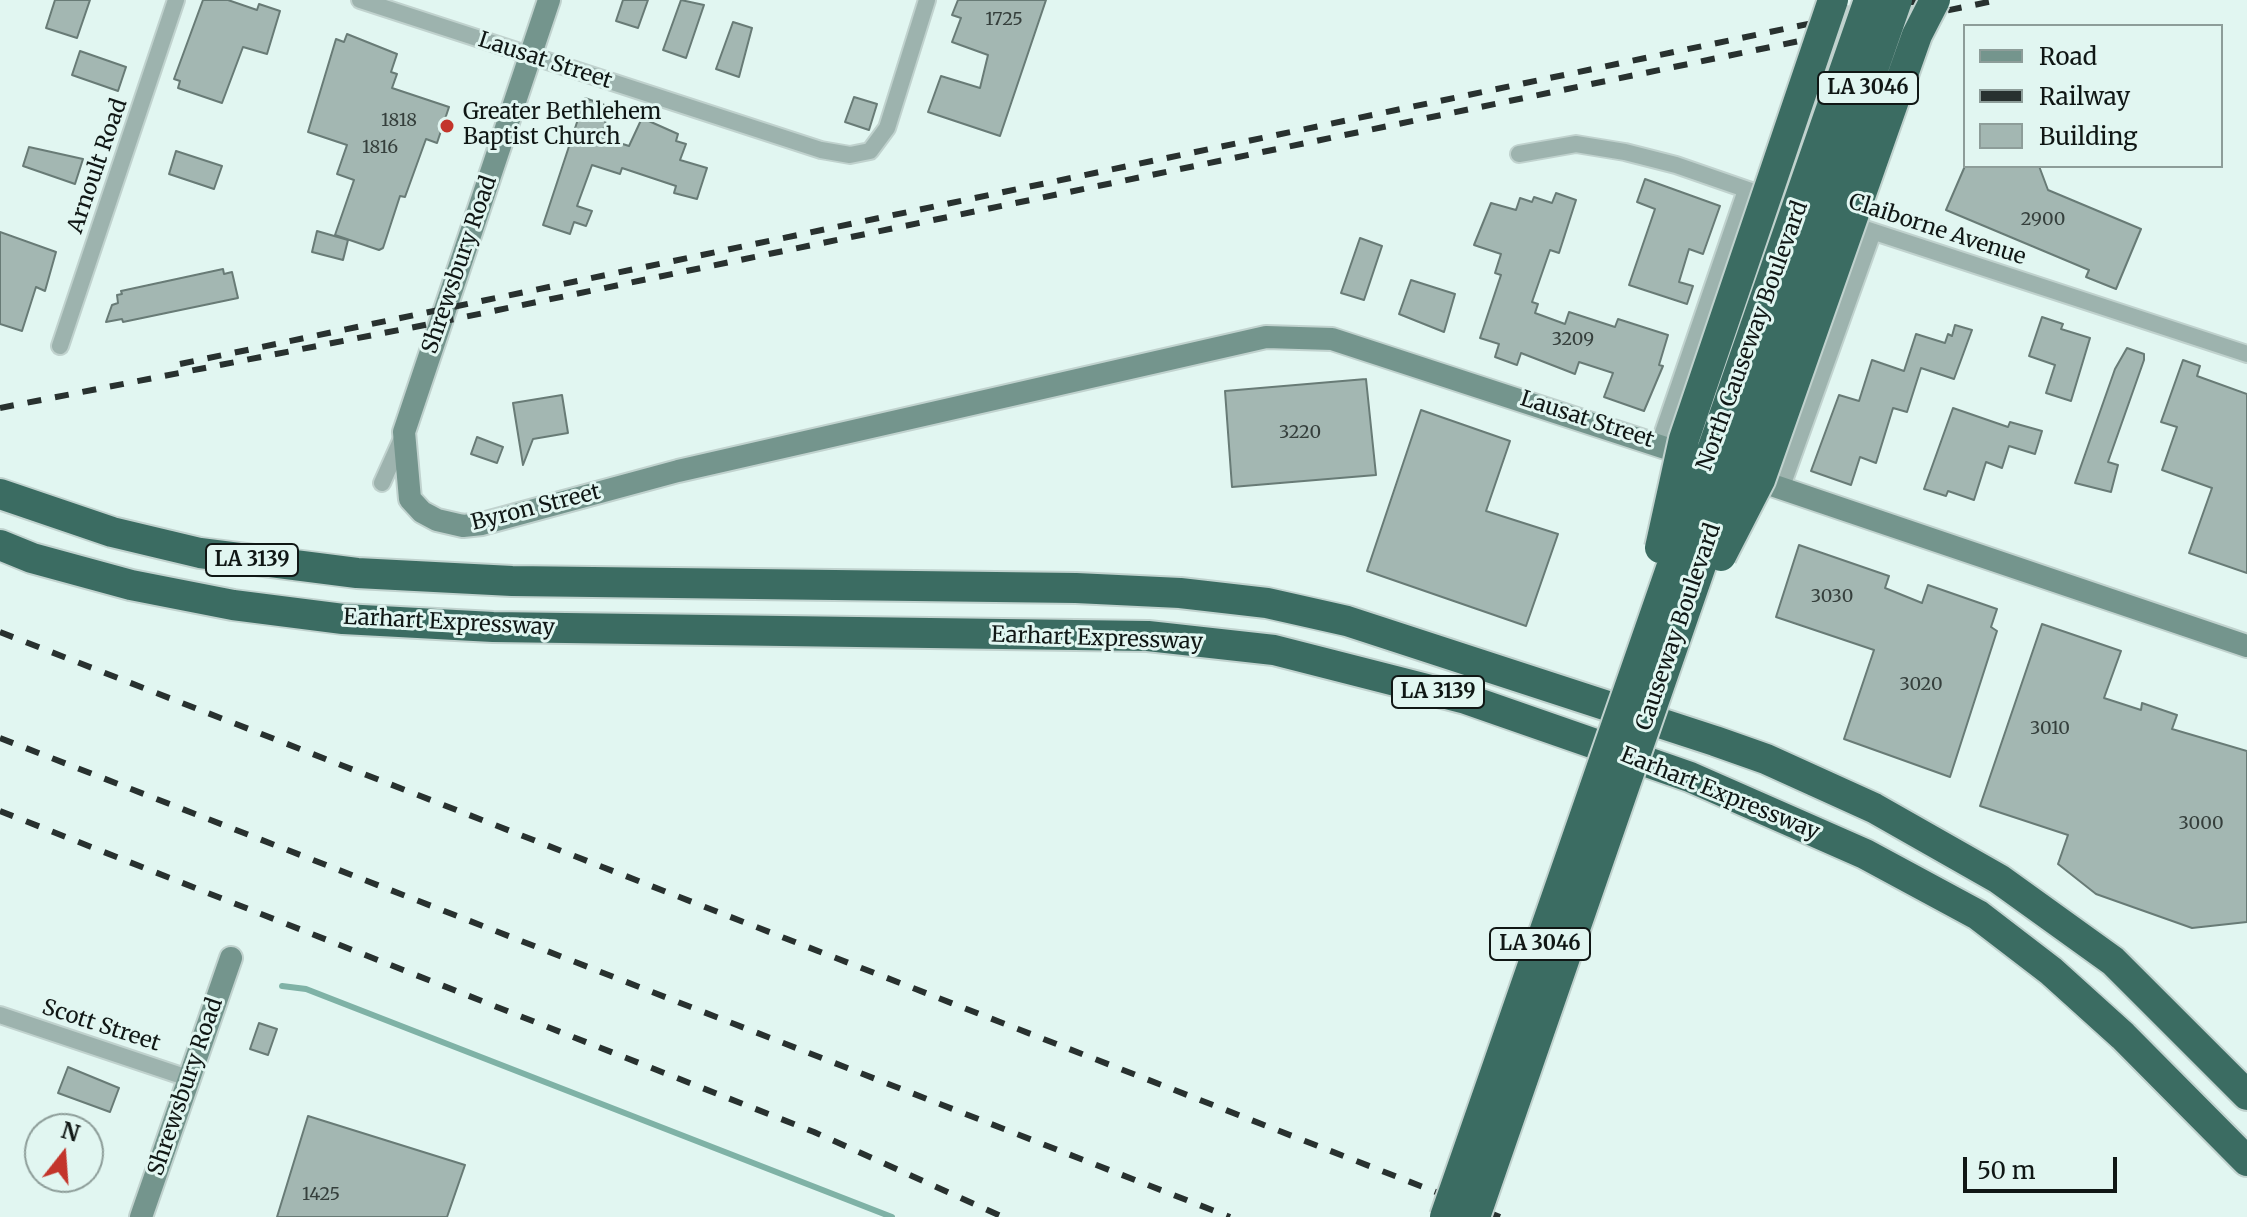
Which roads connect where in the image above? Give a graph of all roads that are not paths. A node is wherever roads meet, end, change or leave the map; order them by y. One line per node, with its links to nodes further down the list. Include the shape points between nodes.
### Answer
1 (176, 0): 13 (street, Arnoult Road)
2 (360, 0): 9 (street, Lausat Street)
3 (549, 0): 9 (street, Shrewsbury Road)
4 (927, 0): 9 (street, Lausat Street, via 887,128 870,151 850,155)
5 (1833, 0): 23 (highway, bridge, via 1684,439)
6 (1869, 0): 23 (highway, North Causeway Boulevard, bridge)
7 (1897, 0): 24 (highway, Causeway Boulevard / LA 3046, bridge)
8 (1935, 0): 24 (highway, bridge, via 1917,35 1760,480)
9 (530, 56): 15 (street, Shrewsbury Road)
10 (1519, 154): 11 (street, Claiborne Avenue, via 1576,144 1676,165)
11 (1746, 190): 12 (street, Claiborne Avenue); 16 (street)
12 (1873, 232): 14 (street, Claiborne Avenue); 19 (street)
13 (60, 346)
14 (2247, 354)
15 (404, 432): 17 (street, Byron Street, via 410,499 437,520 463,526); 18 (street, Shrewsbury Road)
16 (1659, 444): 17 (street, Lausat Street, via 1332,339 1266,337); 19 (street, Lausat Street)
17 (734, 458)
18 (382, 483)
19 (1781, 489): 22 (street, Lausat Street)
20 (0, 494): 28 (highway, Earhart Expressway / LA 3139, via 112,532 200,553 357,573 512,581 1076,588 1253,602 1347,621 1766,759 1874,808 1999,879 2113,961)
21 (0, 545): 29 (highway, Earhart Expressway / LA 3139, via 131,585 343,619 493,627 1148,636 1274,650 1466,699 1690,777 1865,854 1978,915 2123,1036)
22 (2247, 646)
23 (1633, 671): 31 (highway, Causeway Boulevard / LA 3046, bridge)
24 (1654, 699): 32 (highway, Causeway Boulevard / LA 3046, bridge)
25 (231, 958): 27 (street, Shrewsbury Road)
26 (0, 1015): 27 (street, Scott Street)
27 (188, 1078): 30 (street, Shrewsbury Road)
28 (2247, 1095)
29 (2247, 1161)
30 (141, 1217)
31 (1445, 1217)
32 (1475, 1217)

